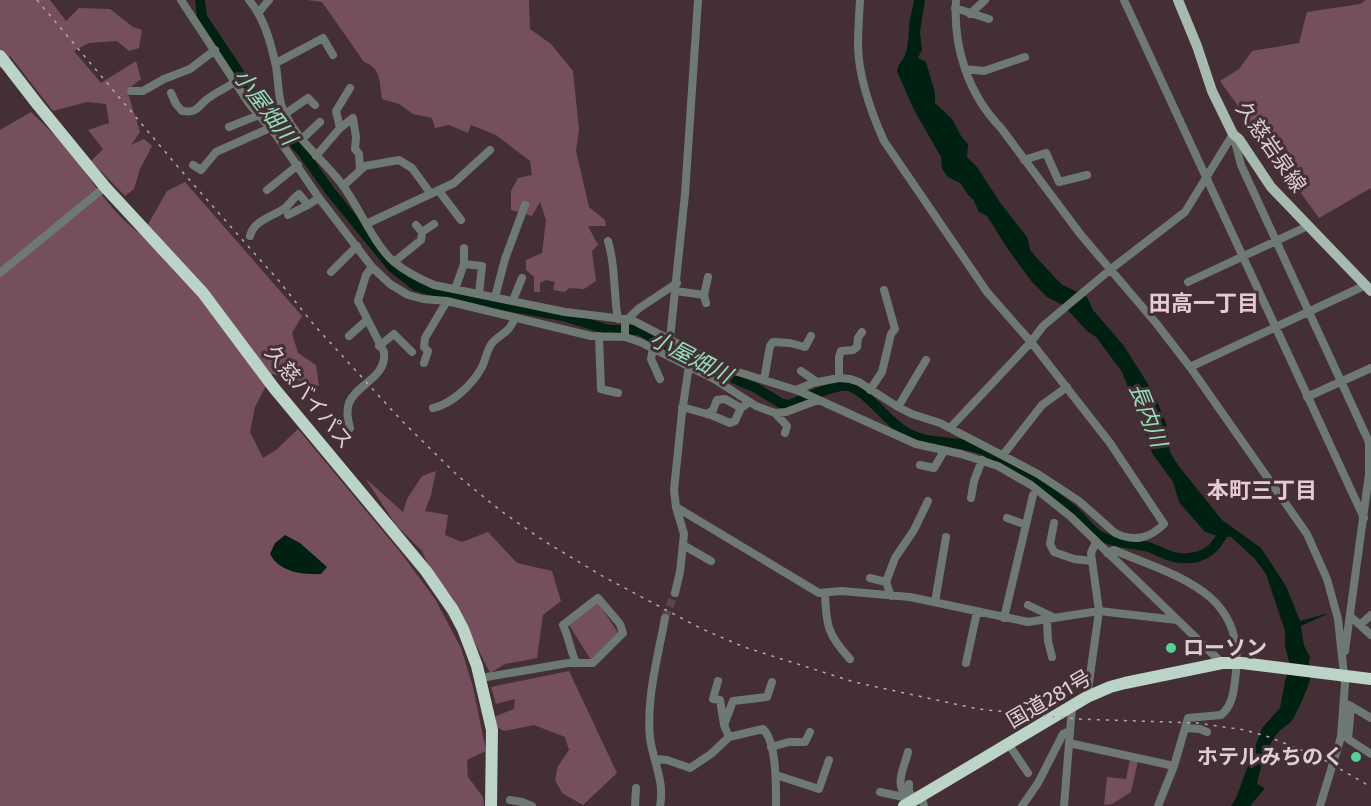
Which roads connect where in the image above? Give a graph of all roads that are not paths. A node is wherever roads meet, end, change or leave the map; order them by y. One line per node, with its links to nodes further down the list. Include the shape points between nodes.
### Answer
1 (181, 0): 13 (street)
2 (249, 0): 10 (street)
3 (269, 0): 10 (street)
4 (698, 0): 67 (street)
5 (860, 0): 86 (street, via 858,48 875,121 987,292)
6 (985, 0): 11 (street)
7 (1124, 0): 39 (street)
8 (1178, 0): 30 (main road, 久慈岩泉線, via 1212,91)
9 (956, 4): 11 (street); 18 (street, via 954,26)
10 (258, 13): 17 (street)
11 (970, 14): 12 (street)
12 (989, 19)
13 (215, 50): 19 (street); 21 (street, via 190,69 143,91)
14 (333, 55): 17 (street, via 323,38)
15 (0, 56): 41 (highway, 久慈バイパス)
16 (1025, 57): 18 (street, via 984,71)
17 (276, 63): 24 (street, via 277,89)
18 (965, 69): 34 (street, via 987,114)
19 (236, 82): 22 (street, via 190,112 182,111); 25 (street)
20 (350, 88): 29 (street, via 336,111)
21 (131, 91)
22 (171, 93)
23 (315, 105): 24 (street, via 308,98)
24 (285, 114): 31 (street)
25 (259, 115): 27 (street); 28 (street)
26 (320, 122): 31 (street)
27 (230, 127)
28 (270, 128): 35 (street, via 216,152 201,170); 36 (street)
29 (340, 129): 33 (street); 37 (street, via 353,118)
30 (1233, 134): 39 (street); 51 (main road, 久慈岩泉線, via 1271,187); 54 (street, via 1241,165)
31 (302, 139): 33 (street)
32 (490, 150): 43 (street, via 454,183)
33 (315, 156): 40 (street)
34 (1024, 160): 38 (street, via 1046,153 1059,182); 62 (street)
35 (193, 165)
36 (298, 165): 42 (street); 44 (street)
37 (360, 169): 40 (street); 43 (street, via 399,160)
38 (1087, 175)
39 (1205, 177): 57 (street); 62 (street, via 1185,212)
40 (343, 186): 49 (street)
41 (105, 187): 63 (street); 162 (highway, 久慈バイパス, via 203,293 274,388 426,571 464,629)
42 (267, 190)
43 (435, 193): 48 (street); 49 (street)
44 (319, 198): 45 (street); 55 (street)
45 (308, 205): 47 (street); 52 (street, via 299,194 287,207 261,221)
46 (525, 205): 72 (street)
47 (288, 215)
48 (461, 220)
49 (366, 224): 58 (street)
50 (434, 224): 58 (street, via 419,229 421,240)
51 (1308, 226): 54 (street); 68 (main road, 久慈岩泉線)
52 (250, 236)
53 (608, 241): 78 (street, via 614,298)
54 (1276, 241): 57 (street); 75 (street)
55 (357, 246): 60 (street); 61 (street)
56 (464, 248): 59 (street)
57 (1242, 257): 66 (street); 79 (street)
58 (394, 262): 69 (street, via 418,278)
59 (464, 264): 69 (street); 71 (street, via 482,266)
60 (372, 267): 74 (street, via 408,295); 77 (street, via 358,301)
61 (331, 272)
62 (1108, 272): 86 (street, via 1043,326); 93 (street)
63 (0, 273)
64 (708, 277): 67 (street, via 705,299)
65 (522, 278): 73 (street)
66 (1188, 282)
67 (676, 287): 78 (street); 85 (street)
68 (1368, 288): 75 (street)
69 (455, 289): 71 (street)
70 (884, 290): 103 (street, via 895,329 882,372)
71 (479, 294): 72 (street)
72 (495, 297): 73 (street)
73 (513, 300): 78 (street)
74 (447, 301): 76 (street); 91 (street, via 425,338 428,351)
75 (1309, 312): 79 (street); 100 (street)
76 (515, 318): 83 (street); 109 (street, via 510,330 492,343 474,379 444,406)
77 (367, 320): 82 (street); 87 (street)
78 (624, 320): 81 (street); 85 (street)
79 (1275, 327): 93 (street); 105 (street)
80 (862, 332): 96 (street, via 857,347 841,351)
81 (625, 335): 83 (street); 88 (street)
82 (349, 336)
83 (599, 336): 104 (street, via 601,389)
84 (810, 336): 98 (street, via 805,347 791,339 773,342)
85 (670, 339): 98 (street, via 725,368)
86 (1031, 342): 101 (street); 115 (street)
87 (379, 346): 89 (street, via 394,334); 114 (street, via 384,357 378,373 350,401)
88 (653, 348): 92 (street); 97 (street, via 651,359)
89 (412, 352)
90 (926, 360): 111 (street)
91 (424, 363)
92 (689, 366): 107 (street); 108 (street)
93 (1190, 367): 156 (street, via 1307,534 1327,579)
94 (1371, 368): 100 (street)
95 (801, 371): 99 (street)
96 (838, 378): 99 (street); 103 (street, via 850,379)
97 (660, 379)
98 (764, 380): 102 (street)
99 (818, 382): 102 (street)
100 (1342, 382): 105 (street); 119 (street, via 1366,435)
101 (1067, 387): 118 (street, via 1042,405); 122 (street, via 1164,524 1149,536 1122,536 1079,501)
102 (797, 390): 106 (street)
103 (870, 390): 111 (street)
104 (618, 393)
105 (1307, 398): 128 (street)
106 (816, 399): 112 (street); 117 (street, via 916,444)
107 (750, 402): 110 (street); 112 (street)
108 (682, 407): 113 (street); 126 (street, via 674,490)
109 (433, 408)
110 (741, 408): 113 (street, via 730,423); 113 (street, via 725,399 717,400)
111 (898, 408): 115 (street)
112 (775, 413): 116 (street, via 788,426)
113 (707, 414)
114 (350, 428)
115 (950, 428): 118 (street)
116 (785, 433)
117 (944, 451): 120 (street); 121 (street, via 934,468)
118 (1003, 455): 122 (street)
119 (1371, 459): 128 (street)
120 (982, 460): 122 (street); 124 (street)
121 (920, 465)
122 (1035, 480): 132 (street)
123 (1033, 495): 130 (street)
124 (971, 498)
125 (928, 501): 138 (street, via 895,558)
126 (676, 507): 133 (street, via 684,534); 140 (street)
127 (1007, 518): 130 (street)
128 (1364, 518): 147 (street)
129 (1054, 523): 136 (street, via 1050,544 1054,552)
130 (1026, 525): 149 (street)
131 (946, 537): 142 (street)
132 (1096, 542): 134 (street); 136 (street)
133 (682, 545): 135 (street); 139 (street)
134 (1107, 553): 151 (street); 160 (street, via 1114,550 1190,583 1215,600 1228,619)
135 (711, 561)
136 (1092, 561): 144 (street)
137 (870, 578): 138 (street)
138 (886, 582): 141 (street)
139 (675, 593)
140 (825, 593): 141 (street); 155 (street, via 832,639)
141 (891, 596): 142 (street)
142 (935, 602): 145 (street)
143 (1028, 605): 150 (street)
144 (1099, 611): 150 (street); 151 (street); 166 (street)
145 (977, 612): 149 (street); 158 (street)
146 (1371, 615): 152 (street)
147 (1350, 616): 152 (street); 156 (street)
148 (665, 618): 181 (street, via 651,699 650,738)
149 (1004, 618): 150 (street, via 1028,622)
150 (1050, 618): 154 (street, via 1047,641)
151 (1177, 620): 159 (street)
152 (1360, 625): 153 (street)
153 (1371, 636)
154 (1052, 657)
155 (850, 659)
156 (1343, 659): 161 (street)
157 (576, 663): 157 (street, via 593,663 622,633 620,624 598,598 563,625); 162 (street)
158 (966, 663)
159 (1222, 663): 160 (highway, 国道281号); 166 (highway, 国道281号, via 1125,683)
160 (1239, 663): 161 (highway, 国道281号); 171 (street, via 1227,710 1221,715 1188,718)
161 (1340, 675): 163 (highway, 国道281号); 167 (street, via 1346,684)
162 (481, 678): 191 (highway, 久慈バイパス, via 492,730)
163 (1371, 679)
164 (717, 681): 170 (street, via 713,699 720,700)
165 (772, 682): 170 (street, via 767,697 733,701)
166 (1088, 697): 168 (highway, 国道281号)
167 (1348, 705): 169 (street); 180 (street, via 1348,739); 199 (street)
168 (1072, 707): 172 (street); 177 (highway, 国道281号)
169 (1371, 718)
170 (724, 725): 175 (street)
171 (1185, 728): 174 (street); 183 (street)
172 (1070, 731): 176 (street); 196 (street, via 1064,734)
173 (810, 732): 178 (street, via 805,742)
174 (1207, 732)
175 (729, 737): 178 (street, via 763,729 769,734); 181 (street, via 690,768)
176 (1069, 742): 183 (street); 197 (street)
177 (1009, 745): 184 (street); 190 (highway, 国道281号)
178 (771, 747): 185 (street)
179 (908, 752): 190 (street, via 900,791)
180 (1371, 754)
181 (656, 759): 194 (street, via 662,789)
182 (829, 760): 185 (street, via 819,789)
183 (1173, 766): 198 (street)
184 (1028, 772)
185 (776, 775): 195 (street)
186 (909, 784): 190 (street)
187 (636, 788): 193 (street)
188 (880, 792): 190 (street)
189 (510, 800): 192 (street)
190 (914, 801)
191 (491, 806)
192 (532, 806)
193 (635, 806)
194 (660, 806)
195 (776, 806)
196 (1022, 806)
197 (1064, 806)
198 (1158, 806)
199 (1320, 806)

